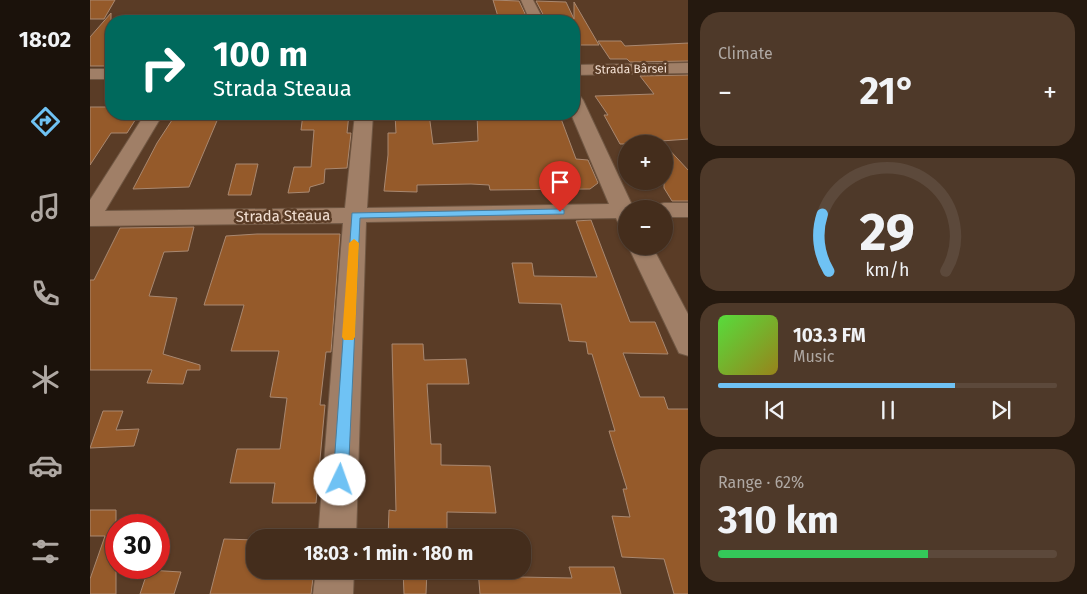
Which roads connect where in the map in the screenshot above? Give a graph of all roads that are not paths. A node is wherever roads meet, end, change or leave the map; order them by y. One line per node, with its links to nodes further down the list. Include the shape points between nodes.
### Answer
1 (527, 0): 2 (street)
2 (534, 15)
3 (688, 68): 4 (street, Strada Bârsei)
4 (580, 70)
5 (90, 74): 6 (street)
6 (105, 74)
7 (580, 113): 10 (street)
8 (150, 120): 15 (street)
9 (363, 120): 14 (street)
10 (619, 200)
11 (673, 210): 12 (street)
12 (688, 210)
13 (618, 213): 14 (street, Strada Steaua)
14 (355, 215): 15 (street, Strada Steaua); 18 (street)
15 (90, 218)
16 (644, 255): 17 (street)
17 (688, 344)
18 (338, 529)
19 (335, 579): 20 (street)
20 (334, 594)

